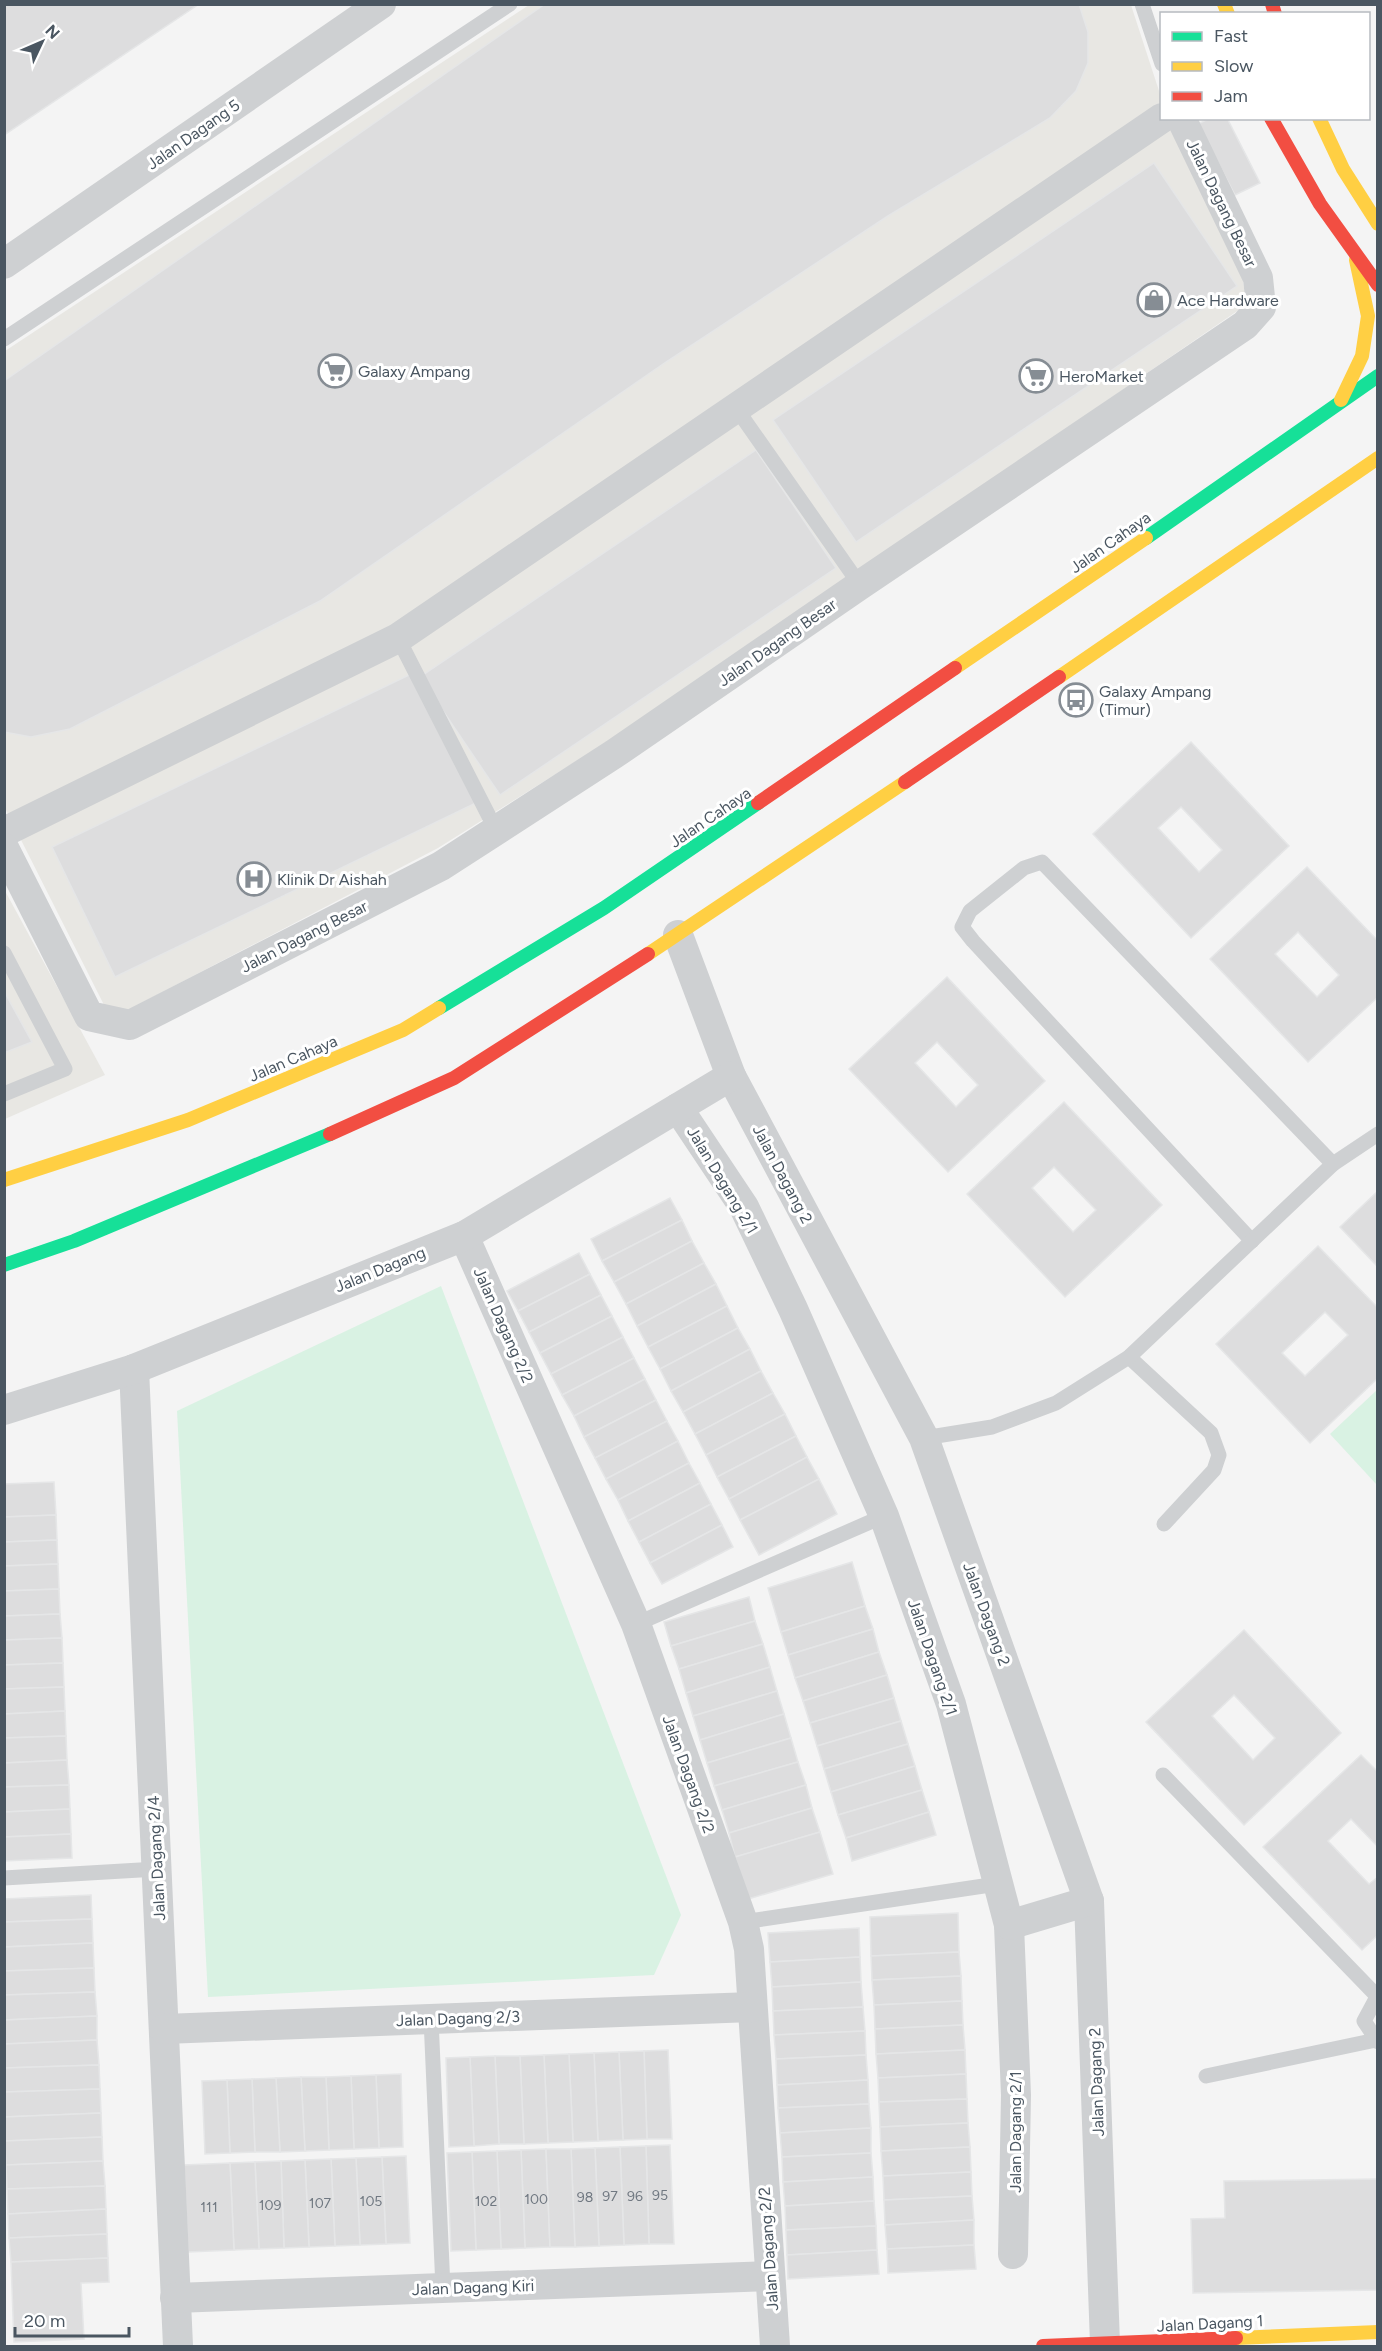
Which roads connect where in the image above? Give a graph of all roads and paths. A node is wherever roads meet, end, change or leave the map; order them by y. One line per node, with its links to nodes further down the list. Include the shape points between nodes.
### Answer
1 (381, 4): 11 (street, Jalan Dagang 5)
2 (510, 4): 13 (lane)
3 (1142, 4): 4 (lane)
4 (1160, 61)
5 (1160, 119): 16 (street)
6 (1182, 120): 18 (street, Jalan Dagang Besar, via 1258,278 1261,307 1245,325)
7 (1272, 120): 10 (main road, via 1286,149)
8 (1320, 120): 9 (main road, via 1343,169)
9 (1377, 224)
10 (1355, 256): 12 (main road); 15 (main road, via 1368,316 1362,356)
11 (4, 264)
12 (1377, 285)
13 (4, 339)
14 (1377, 376): 15 (main road, Jalan Cahaya)
15 (1341, 402): 30 (main road, Jalan Cahaya, via 604,908 403,1030 188,1119)
16 (736, 408): 18 (lane); 19 (street)
17 (1377, 458): 23 (main road)
18 (860, 585): 20 (street, Jalan Dagang Besar)
19 (398, 638): 20 (lane); 21 (street)
20 (496, 830): 22 (street, Jalan Dagang Besar, via 441,866 130,1025 89,1016)
21 (4, 832)
22 (4, 848)
23 (678, 935): 25 (street, Jalan Dagang 2); 33 (main road, via 454,1078 306,1145)
24 (4, 953): 26 (lane, via 65,1069)
25 (731, 1076): 27 (street, Jalan Dagang); 39 (street, Jalan Dagang 2)
26 (4, 1094)
27 (678, 1108): 31 (street, Jalan Dagang); 40 (street, Jalan Dagang 2/1, via 744,1208)
28 (1377, 1134): 29 (lane)
29 (1333, 1164): 34 (lane); 34 (lane, via 1042,862 1024,868 970,911 962,927 973,941)
30 (5, 1179)
31 (464, 1236): 37 (street, Jalan Dagang); 42 (street, Jalan Dagang 2/2)
32 (28, 1241): 33 (main road)
33 (74, 1241): 35 (main road)
34 (1252, 1241): 36 (lane)
35 (4, 1265)
36 (1129, 1358): 39 (lane, via 1056,1403 992,1427); 41 (lane, via 1211,1433 1219,1455 1214,1470)
37 (134, 1368): 38 (street, Jalan Dagang); 44 (street, Jalan Dagang 2/4)
38 (4, 1410)
39 (924, 1438): 47 (street, Jalan Dagang 2)
40 (884, 1516): 42 (lane); 46 (street, Jalan Dagang 2/1, via 951,1704)
41 (1164, 1524)
42 (636, 1624): 48 (street, Jalan Dagang 2/2)
43 (1163, 1775): 50 (lane)
44 (156, 1869): 45 (lane); 53 (street, Jalan Dagang 2/4)
45 (4, 1878)
46 (997, 1884): 48 (lane); 49 (street, Jalan Dagang 2/1)
47 (1089, 1901): 49 (street); 61 (street, Jalan Dagang 2)
48 (743, 1922): 51 (street, Jalan Dagang 2/2, via 749,1949)
49 (1009, 1925): 56 (street, Jalan Dagang 2/1, via 1016,2095)
50 (1377, 1995): 54 (lane, via 1364,2021)
51 (752, 2007): 52 (street, Jalan Dagang 2/3); 57 (street, Jalan Dagang 2/2)
52 (431, 2019): 53 (street, Jalan Dagang 2/3); 58 (lane)
53 (164, 2029): 59 (street, Jalan Dagang 2/4)
54 (1376, 2041): 55 (lane)
55 (1206, 2076)
56 (1013, 2254)
57 (770, 2276): 58 (street, Jalan Dagang Kiri); 63 (street, Jalan Dagang 2/2)
58 (443, 2288): 59 (street, Jalan Dagang Kiri)
59 (175, 2298): 62 (street, Jalan Dagang 2/4)
60 (1377, 2332): 61 (main road, Jalan Dagang 1)
61 (1105, 2344): 64 (main road, Jalan Dagang 1)
62 (178, 2346)
63 (775, 2346)
64 (1043, 2346)

